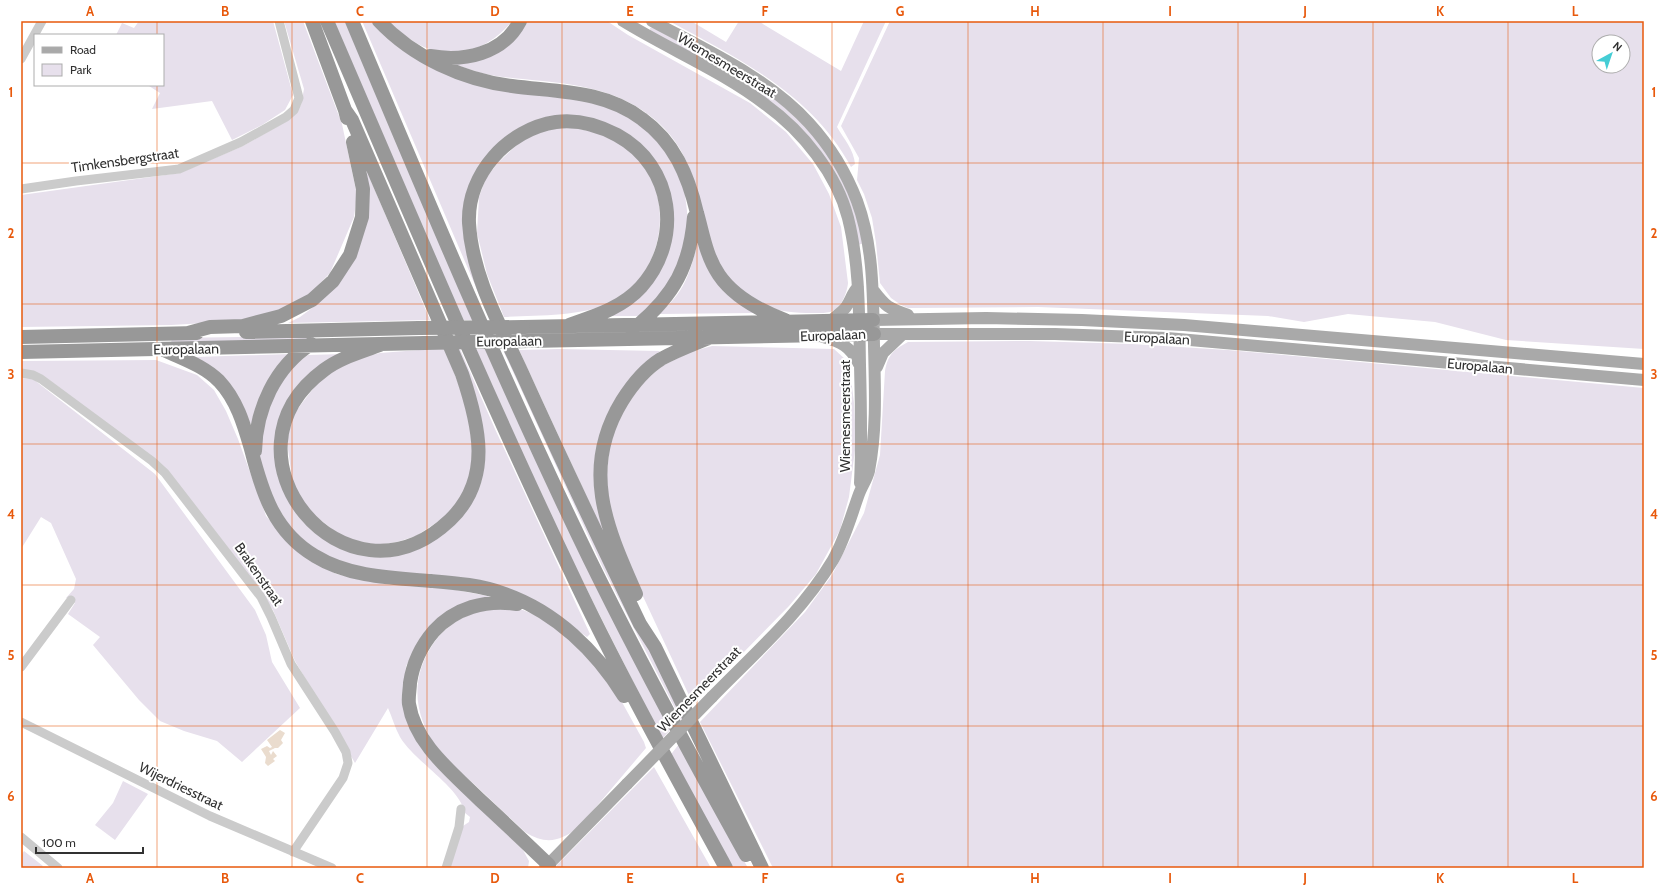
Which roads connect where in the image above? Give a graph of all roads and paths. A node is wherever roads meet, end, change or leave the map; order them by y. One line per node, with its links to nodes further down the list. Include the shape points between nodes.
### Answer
1 (42, 21): 10 (street)
2 (278, 21): 15 (street, Timkensbergstraat, via 298,90 294,110 286,117 241,142 179,169)
3 (312, 21): 14 (highway)
4 (327, 21): 51 (highway, via 508,439 570,570)
5 (352, 21): 60 (highway, via 470,297 580,539 685,747)
6 (379, 21): 12 (highway, via 398,39)
7 (520, 21): 12 (highway, via 498,45 467,58 454,59)
8 (623, 21): 17 (main road, Wiemesmeerstraat, via 746,90 767,105 809,145 825,168 848,216)
9 (652, 21): 18 (main road, Wiemesmeerstraat, via 723,59 770,90 808,122 838,161 858,202 869,247)
10 (35, 34)
11 (34, 35): 13 (street)
12 (422, 54): 16 (highway, via 448,69 478,80 593,96 633,112 664,138 672,149 684,171)
13 (21, 59)
14 (345, 110): 27 (highway, via 364,202 358,234 339,274 312,300 281,316 243,326 210,327); 35 (highway, via 352,120 462,374 472,403 479,457 475,480 466,501 438,530 423,540 406,546 388,550 365,550 345,544 326,534 303,513 287,484 281,451 287,416 292,404 306,385 332,364)
15 (21, 189)
16 (695, 205): 20 (highway, via 710,259 719,276 742,298); 24 (highway, via 690,249 680,276 668,295)
17 (858, 287): 21 (main road, via 846,308); 22 (main road, Wiemesmeerstraat)
18 (873, 290): 19 (main road, via 893,310); 23 (main road, Wiemesmeerstraat)
19 (917, 319): 23 (main road, Europalaan); 39 (main road, Europalaan, via 1082,320 1184,325)
20 (785, 320): 21 (highway, Europalaan); 24 (highway, Europalaan)
21 (832, 320): 22 (highway, Europalaan)
22 (859, 320): 23 (highway, Europalaan); 28 (main road, Wiemesmeerstraat)
23 (874, 320): 29 (main road, Wiemesmeerstraat)
24 (639, 324): 25 (highway, Europalaan); 34 (highway, via 629,332)
25 (569, 325): 26 (highway, Europalaan, bridge); 48 (highway, via 622,304 639,288 651,274 664,247 668,224 666,201 660,180 646,159 628,141 605,128 580,122 555,122 530,129 510,141 493,156 480,176 472,196 469,221 472,249 483,287 542,420 640,624)
26 (340, 331): 27 (highway, Europalaan); 36 (highway)
27 (188, 333): 32 (highway, Europalaan)
28 (860, 334): 29 (highway, Europalaan); 31 (highway, Europalaan); 40 (main road, Wiemesmeerstraat)
29 (874, 334): 30 (main road, Europalaan); 41 (main road, Wiemesmeerstraat)
30 (903, 334): 41 (main road, via 883,352); 43 (main road, Europalaan, via 1055,334 1167,338)
31 (817, 336): 33 (highway, Europalaan); 40 (main road, via 848,347)
32 (21, 337)
33 (711, 338): 34 (highway, Europalaan); 48 (highway, via 680,350 649,368 627,393 609,425 602,448 601,494 606,518)
34 (606, 339): 35 (highway, Europalaan, bridge)
35 (382, 344): 36 (highway, Europalaan)
36 (308, 346): 37 (highway, Europalaan); 44 (highway, via 276,380 264,402 256,432)
37 (162, 349): 38 (highway, Europalaan); 44 (highway, via 201,367 220,383 242,418)
38 (21, 352)
39 (1644, 364)
40 (860, 365): 45 (main road, Wiemesmeerstraat)
41 (875, 370): 45 (main road, Wiemesmeerstraat, via 874,438 868,474)
42 (21, 373): 54 (street, Brakenstraat, via 41,379 165,473 261,597 291,664 335,732 346,752 348,763 343,778)
43 (1644, 380)
44 (255, 461): 47 (highway, via 266,498 278,520 300,546 322,560 369,575 449,582 493,590 516,598)
45 (860, 492): 55 (main road, Wiemesmeerstraat, bridge, via 844,538 818,583 782,626)
46 (71, 600): 49 (street)
47 (538, 610): 51 (highway, via 572,633 595,656 637,718); 55 (highway, via 492,602 470,607 446,620 428,638 420,651 412,671 409,704 421,735 433,752)
48 (655, 647): 61 (highway)
49 (21, 667)
50 (21, 722): 54 (street, Wijerdriesstraat, via 179,802)
51 (655, 738): 59 (highway)
52 (461, 808): 58 (street, via 464,819)
53 (21, 837): 56 (street)
54 (293, 852): 57 (street, Wijerdriesstraat)
55 (547, 866)
56 (58, 868)
57 (332, 868)
58 (446, 868)
59 (726, 868)
60 (753, 868)
61 (762, 868)

